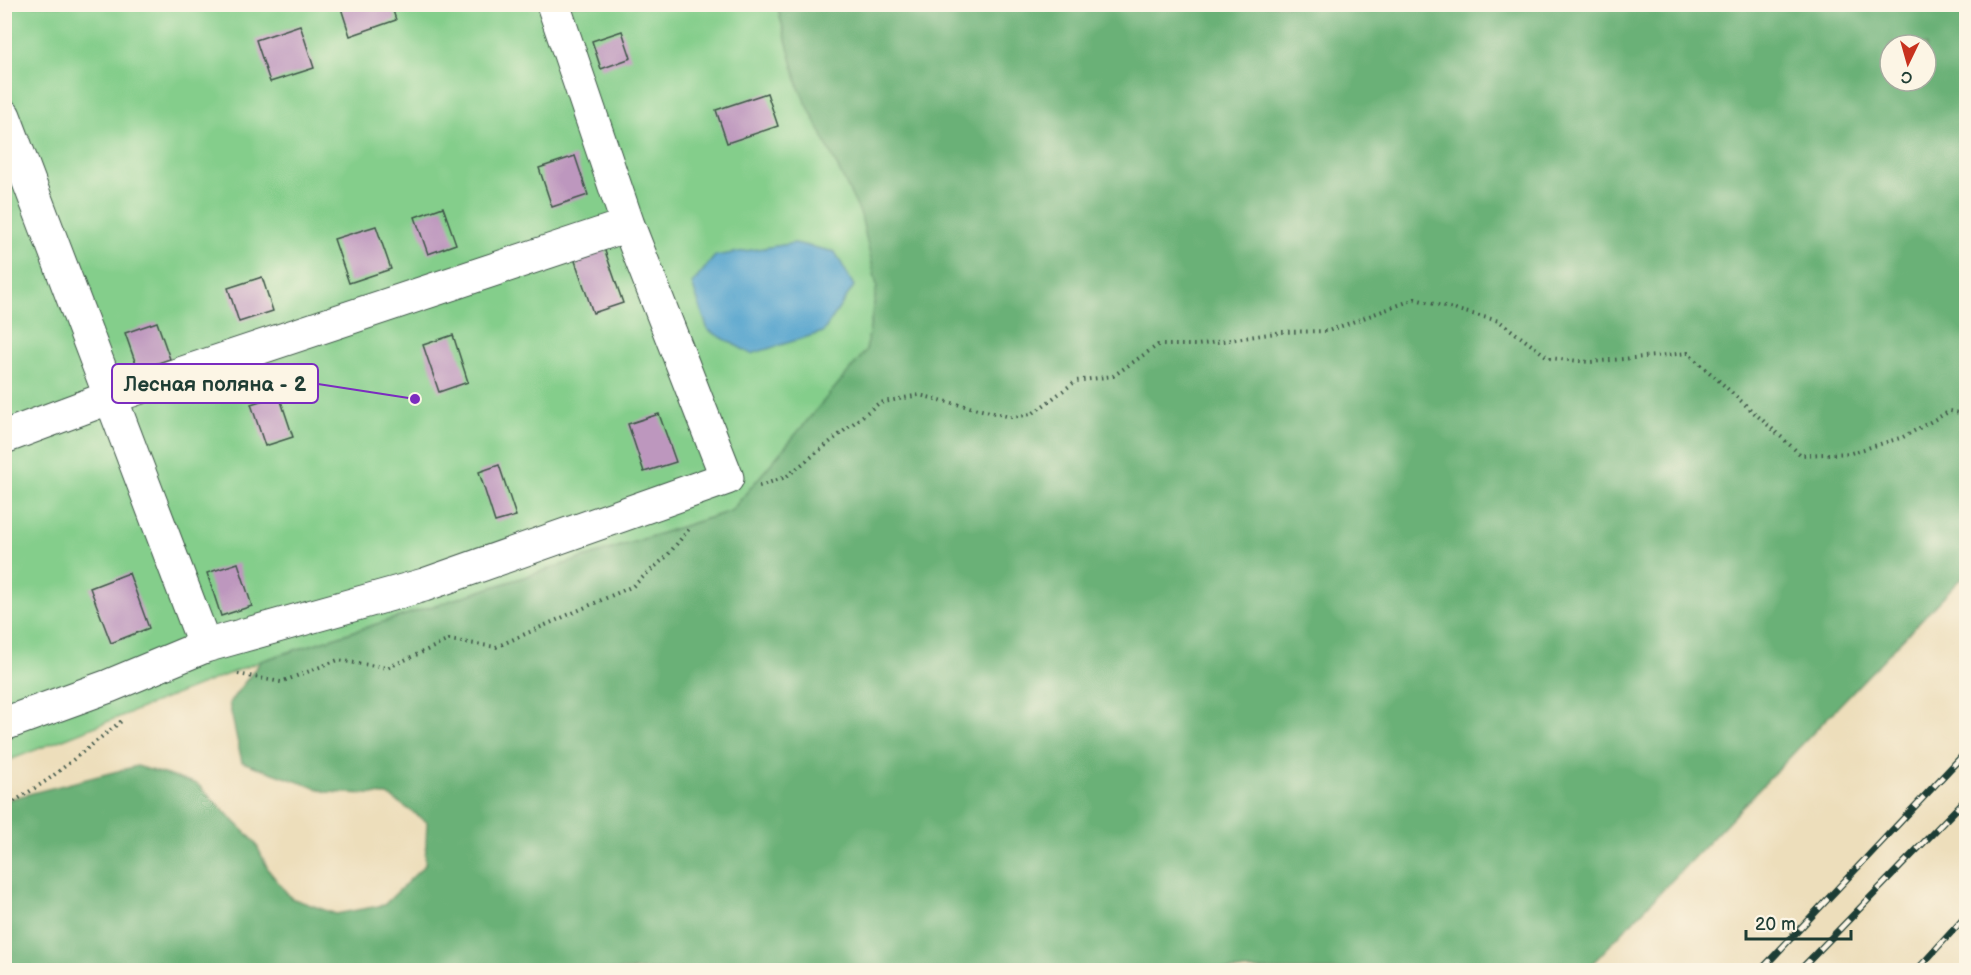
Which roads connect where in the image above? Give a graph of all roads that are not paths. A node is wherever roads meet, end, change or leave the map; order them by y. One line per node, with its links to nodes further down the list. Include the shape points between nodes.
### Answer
1 (553, 4): 3 (street)
2 (4, 116): 4 (street)
3 (628, 225): 4 (street); 6 (street, via 727,478 424,585)
4 (111, 397): 5 (street); 6 (street)
5 (4, 437)
6 (206, 646): 7 (street)
7 (4, 724)

